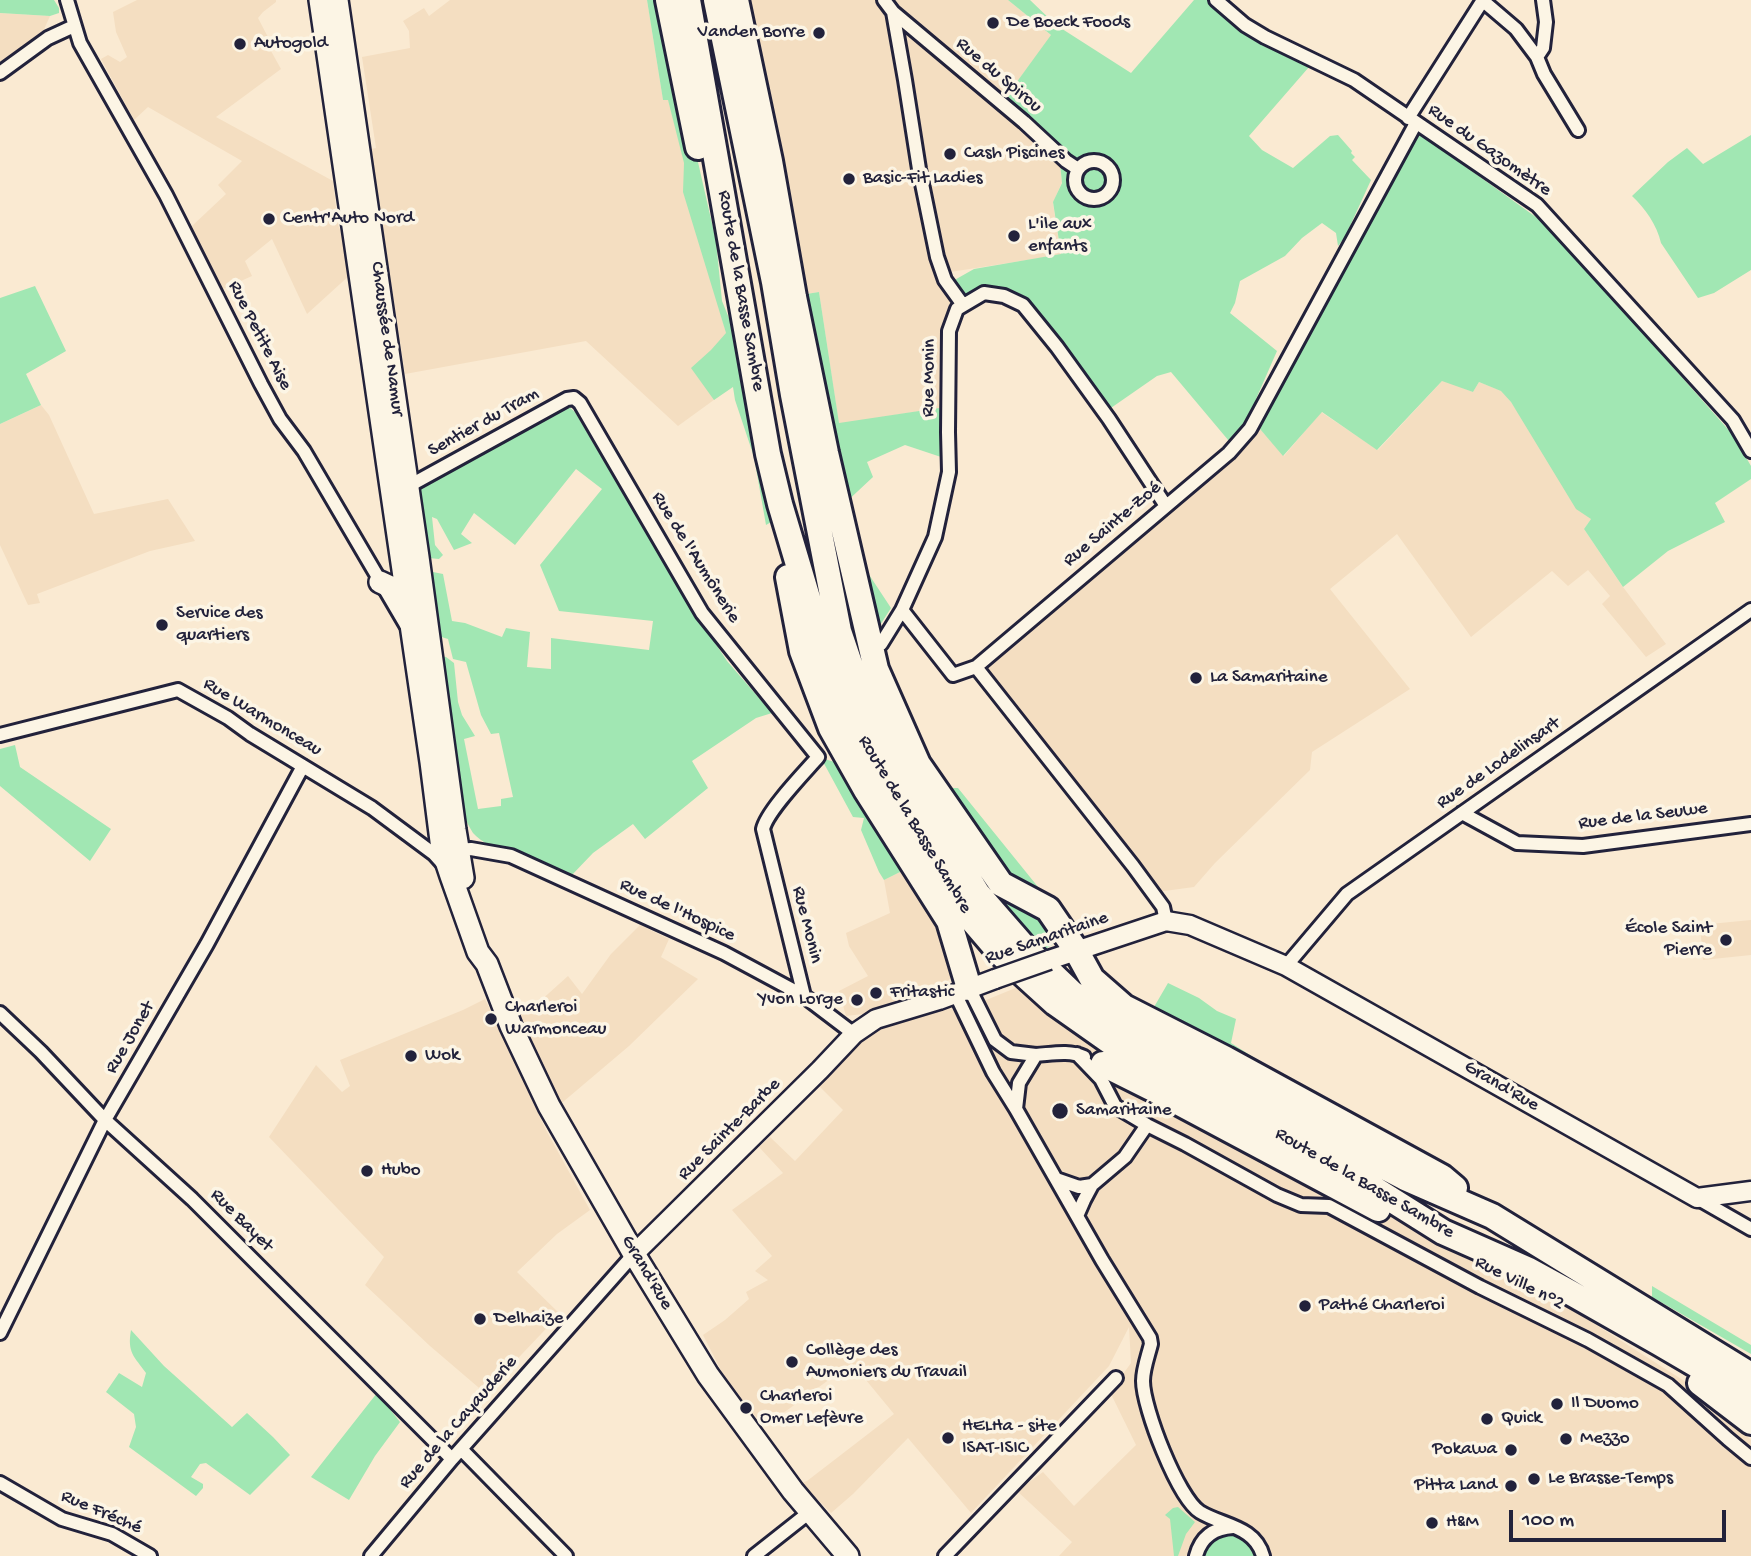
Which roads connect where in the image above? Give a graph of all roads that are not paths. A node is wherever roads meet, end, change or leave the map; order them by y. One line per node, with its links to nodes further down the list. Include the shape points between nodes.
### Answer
1 (67, 0): 13 (street, Rue Petite Aise)
2 (321, 0): 18 (main road, via 332,28 348,124); 32 (main road, Chaussée de Namur)
3 (337, 0): 18 (main road, Chaussée de Namur)
4 (668, 0): 22 (highway, via 725,284)
5 (688, 0): 22 (highway, Route de la Basse Sambre)
6 (716, 0): 20 (highway, Route de la Basse Sambre)
7 (736, 0): 23 (highway)
8 (884, 0): 12 (street)
9 (1216, 0): 16 (street, Rue du Gazomètre, via 1245,25 1354,80)
10 (1482, 0): 14 (street, via 1516,29); 16 (street, Rue Sainte-Zoé)
11 (1543, 0): 14 (street, via 1544,48)
12 (893, 12): 19 (street, Rue du Spirou); 21 (street, via 937,257 945,280)
13 (74, 26): 15 (street, via 48,38); 31 (street, Rue Petite Aise, via 274,407)
14 (1536, 57): 17 (street)
15 (0, 73)
16 (1412, 120): 25 (street, Rue du Gazomètre, via 1537,205 1733,420); 29 (street, Rue Sainte-Zoé, via 1250,429 1229,453)
17 (1578, 130)
18 (355, 132): 27 (main road, Chaussée de Namur)
19 (1078, 169)
20 (774, 282): 23 (highway); 30 (highway, Route de la Basse Sambre)
21 (963, 305): 29 (street, via 984,293 1023,305 1109,419); 33 (street, Rue Monin, via 949,331 949,472 934,537)
22 (754, 371): 28 (highway, Route de la Basse Sambre)
23 (813, 386): 26 (highway)
24 (580, 403): 27 (street, Sentier du Tram, via 567,399); 40 (street, Rue de l'Aumônerie, via 702,613)
25 (1751, 451)
26 (828, 461): 30 (highway); 46 (highway, via 876,668 918,764 1001,884 1048,909)
27 (407, 487): 38 (main road, Chaussée de Namur)
28 (780, 504): 49 (highway, via 781,542 802,651 831,728 948,921); 66 (highway, Route de la Basse Sambre, via 830,672 867,755 933,864 1002,954 1055,1003 1126,1053 1330,1161)
29 (1166, 506): 37 (street, Rue Sainte-Zoé)
30 (828, 580): 64 (highway, Route de la Basse Sambre, via 858,687 887,747 978,894 1035,958 1072,993 1133,1035 1405,1178)
31 (380, 582): 32 (main road); 35 (street, Rue Petite Aise)
32 (407, 594): 35 (main road, Chaussée de Namur); 38 (main road, Chaussée de Namur, via 416,606)
33 (902, 610): 36 (street, Rue Monin); 37 (street, via 953,675)
34 (1751, 610): 42 (street, Rue de Lodelinsart)
35 (413, 641): 38 (main road, Chaussée de Namur)
36 (881, 643)
37 (976, 667): 45 (street, via 1133,866 1163,907)
38 (426, 673): 44 (main road, Chaussée de Namur)
39 (0, 735): 41 (street, Rue Warmonceau, via 178,690)
40 (818, 757): 50 (street, Rue Monin, via 763,825)
41 (303, 766): 44 (street, Rue Warmonceau); 57 (street, Rue Jonet)
42 (1462, 813): 43 (street, Rue de la Seuwe, via 1517,843 1591,845); 48 (street, Rue de Lodelinsart, via 1347,894)
43 (1751, 824)
44 (440, 844): 47 (main road, Chaussée de Namur, via 478,951); 47 (main road, via 454,862 465,904 487,948); 50 (street, Rue de l'Hospice, via 511,856 724,953)
45 (1166, 920): 46 (street, Rue Samaritaine); 48 (street, Grand'Rue, via 1190,925)
46 (1076, 950): 49 (street, Rue Samaritaine, bridge); 64 (highway, via 1092,979 1124,1007 1441,1177)
47 (487, 964): 67 (main road, Grand'Rue, via 549,1106)
48 (1286, 966): 62 (street, Grand'Rue)
49 (962, 991): 52 (street, Rue Samaritaine, via 876,1019); 54 (street, via 995,1041 1011,1052); 56 (street, via 993,1072)
50 (804, 996): 52 (street, Rue de l'Hospice)
51 (0, 1013): 57 (street, Rue Bayet)
52 (854, 1034): 67 (street, Rue Sainte-Barbe)
53 (1077, 1054): 54 (street); 55 (street); 58 (street, Rue Ville n°2, via 1101,1079 1115,1106)
54 (1036, 1055): 56 (street, via 1018,1083)
55 (1103, 1064): 66 (highway, via 1402,1221)
56 (1016, 1109): 59 (street)
57 (105, 1120): 69 (street, Rue Jonet); 76 (street, Rue Bayet, via 192,1199)
58 (1147, 1125): 60 (street, via 1125,1157); 75 (street, Rue Ville n°2, via 1277,1195 1301,1205 1329,1206 1588,1340 1668,1385)
59 (1056, 1179): 60 (street, via 1079,1187); 63 (street)
60 (1093, 1185): 63 (street)
61 (1751, 1191): 62 (street)
62 (1697, 1198): 65 (street)
63 (1077, 1216): 79 (street, via 1150,1339 1143,1382 1147,1405 1181,1489 1198,1510)
64 (1492, 1216): 70 (highway, Route de la Basse Sambre)
65 (1751, 1229)
66 (1443, 1232): 68 (highway, Route de la Basse Sambre)
67 (634, 1254): 74 (street, Rue de la Cayauderie); 78 (main road, Grand'Rue, via 708,1375)
68 (1571, 1293): 72 (highway, Route de la Basse Sambre); 73 (highway)
69 (0, 1334)
70 (1751, 1375)
71 (1116, 1378): 85 (street)
72 (1751, 1397)
73 (1751, 1422)
74 (461, 1449): 76 (street, Rue de la Cayauderie); 82 (street)
75 (1751, 1458)
76 (452, 1460): 81 (street, Rue de la Cayauderie)
77 (0, 1483): 80 (street, Rue Fréché, via 62,1519 112,1534)
78 (811, 1511): 83 (street); 84 (main road, Grand'Rue)
79 (1233, 1527): 86 (street, via 1212,1532); 87 (street, via 1258,1543)
80 (150, 1556)
81 (371, 1556)
82 (566, 1556)
83 (754, 1556)
84 (848, 1556)
85 (945, 1556)
86 (1196, 1556)
87 (1263, 1556)

